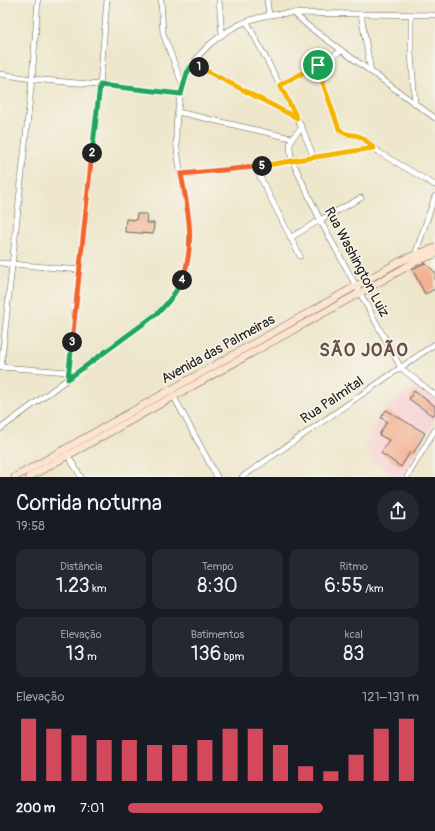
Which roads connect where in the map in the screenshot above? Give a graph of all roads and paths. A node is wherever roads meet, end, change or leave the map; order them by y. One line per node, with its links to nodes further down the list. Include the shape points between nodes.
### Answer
1 (38, 0): 18 (street)
2 (107, 0): 19 (street)
3 (161, 0): 21 (street, via 163,33)
4 (219, 0): 12 (street)
5 (266, 0): 8 (street)
6 (294, 13): 7 (street); 8 (street); 13 (street)
7 (360, 14): 9 (street); 16 (street)
8 (269, 15): 11 (street)
9 (411, 15): 10 (street); 23 (street)
10 (435, 15)
11 (247, 22): 12 (street); 20 (street)
12 (222, 35): 14 (street, via 209,44)
13 (341, 51): 15 (street); 16 (street)
14 (193, 64): 21 (street); 25 (street)
15 (318, 65): 20 (street); 29 (street, via 339,129 346,135 362,137)
16 (371, 72): 23 (street)
17 (0, 74): 18 (street)
18 (32, 79): 19 (street); 45 (street)
19 (100, 85): 22 (street); 46 (street)
20 (280, 85): 25 (street)
21 (183, 87): 22 (street)
22 (181, 94): 24 (street)
23 (415, 104): 26 (street)
24 (178, 112): 28 (street); 33 (street, via 176,132)
25 (297, 118): 27 (street)
26 (435, 118)
27 (302, 128): 28 (street); 30 (street)
28 (291, 138): 31 (street, Rua Washington Luiz)
29 (374, 148): 30 (street); 34 (street)
30 (314, 158): 31 (street)
31 (292, 160): 32 (street); 37 (street, Rua Washington Luiz)
32 (254, 167): 33 (street); 38 (street)
33 (181, 174): 52 (street, via 190,244 185,271 179,286 158,313)
34 (435, 185)
35 (435, 196): 40 (street)
36 (361, 198): 37 (street)
37 (320, 220): 38 (street); 47 (street, Rua Washington Luiz)
38 (290, 238): 41 (street)
39 (435, 248): 40 (main road, Avenida das Palmeiras)
40 (415, 255): 47 (main road, Avenida das Palmeiras, via 399,262)
41 (300, 256)
42 (432, 256): 43 (street); 47 (main road, Avenida das Palmeiras, via 417,260)
43 (435, 261)
44 (0, 263): 45 (street)
45 (13, 264): 46 (street); 49 (street)
46 (80, 270): 51 (street)
47 (358, 290): 50 (street, Rua Washington Luiz); 53 (main road, Avenida das Palmeiras)
48 (435, 344): 50 (street, Rua Palmital)
49 (1, 368): 51 (street)
50 (400, 368): 54 (street, Rua Washington Luiz); 62 (street, Rua Palmital)
51 (69, 372): 52 (street)
52 (68, 379): 55 (street)
53 (172, 394): 57 (main road, Avenida das Palmeiras); 61 (street)
54 (435, 395)
55 (0, 429)
56 (435, 430): 63 (street)
57 (66, 452): 58 (main road, Avenida das Palmeiras); 59 (main road, Avenida das Palmeiras); 60 (street)
58 (15, 477)
59 (30, 477)
60 (81, 477)
61 (217, 477)
62 (242, 477)
63 (407, 477)

